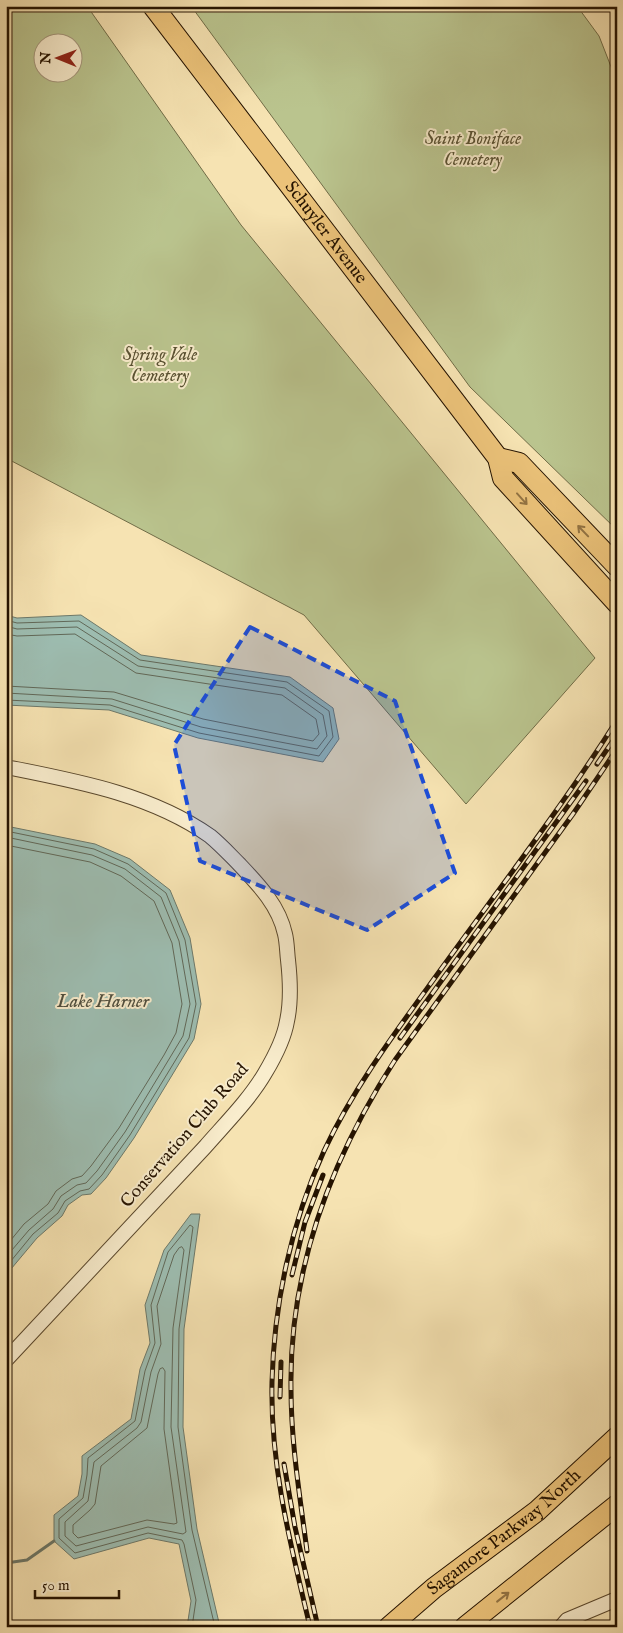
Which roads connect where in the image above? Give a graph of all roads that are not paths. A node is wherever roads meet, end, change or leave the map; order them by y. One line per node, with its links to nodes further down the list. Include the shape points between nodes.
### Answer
1 (153, 6): 2 (highway, Schuyler Avenue)
2 (498, 458): 3 (highway, one-way to 2, via 519,463); 4 (highway, Schuyler Avenue, one-way to 4, via 503,478)
3 (617, 566)
4 (617, 603)
5 (6, 767): 6 (street, Conservation Club Road, via 122,794 178,818 210,837 271,900 285,933 290,973 287,1021 265,1074 205,1147)
6 (6, 1360)
7 (617, 1438): 10 (highway, Sagamore Parkway North, via 537,1511 434,1588)
8 (617, 1505): 11 (highway, one-way to 8)
9 (617, 1599): 12 (street, via 567,1620)
10 (389, 1627)
11 (465, 1627)
12 (561, 1627)

